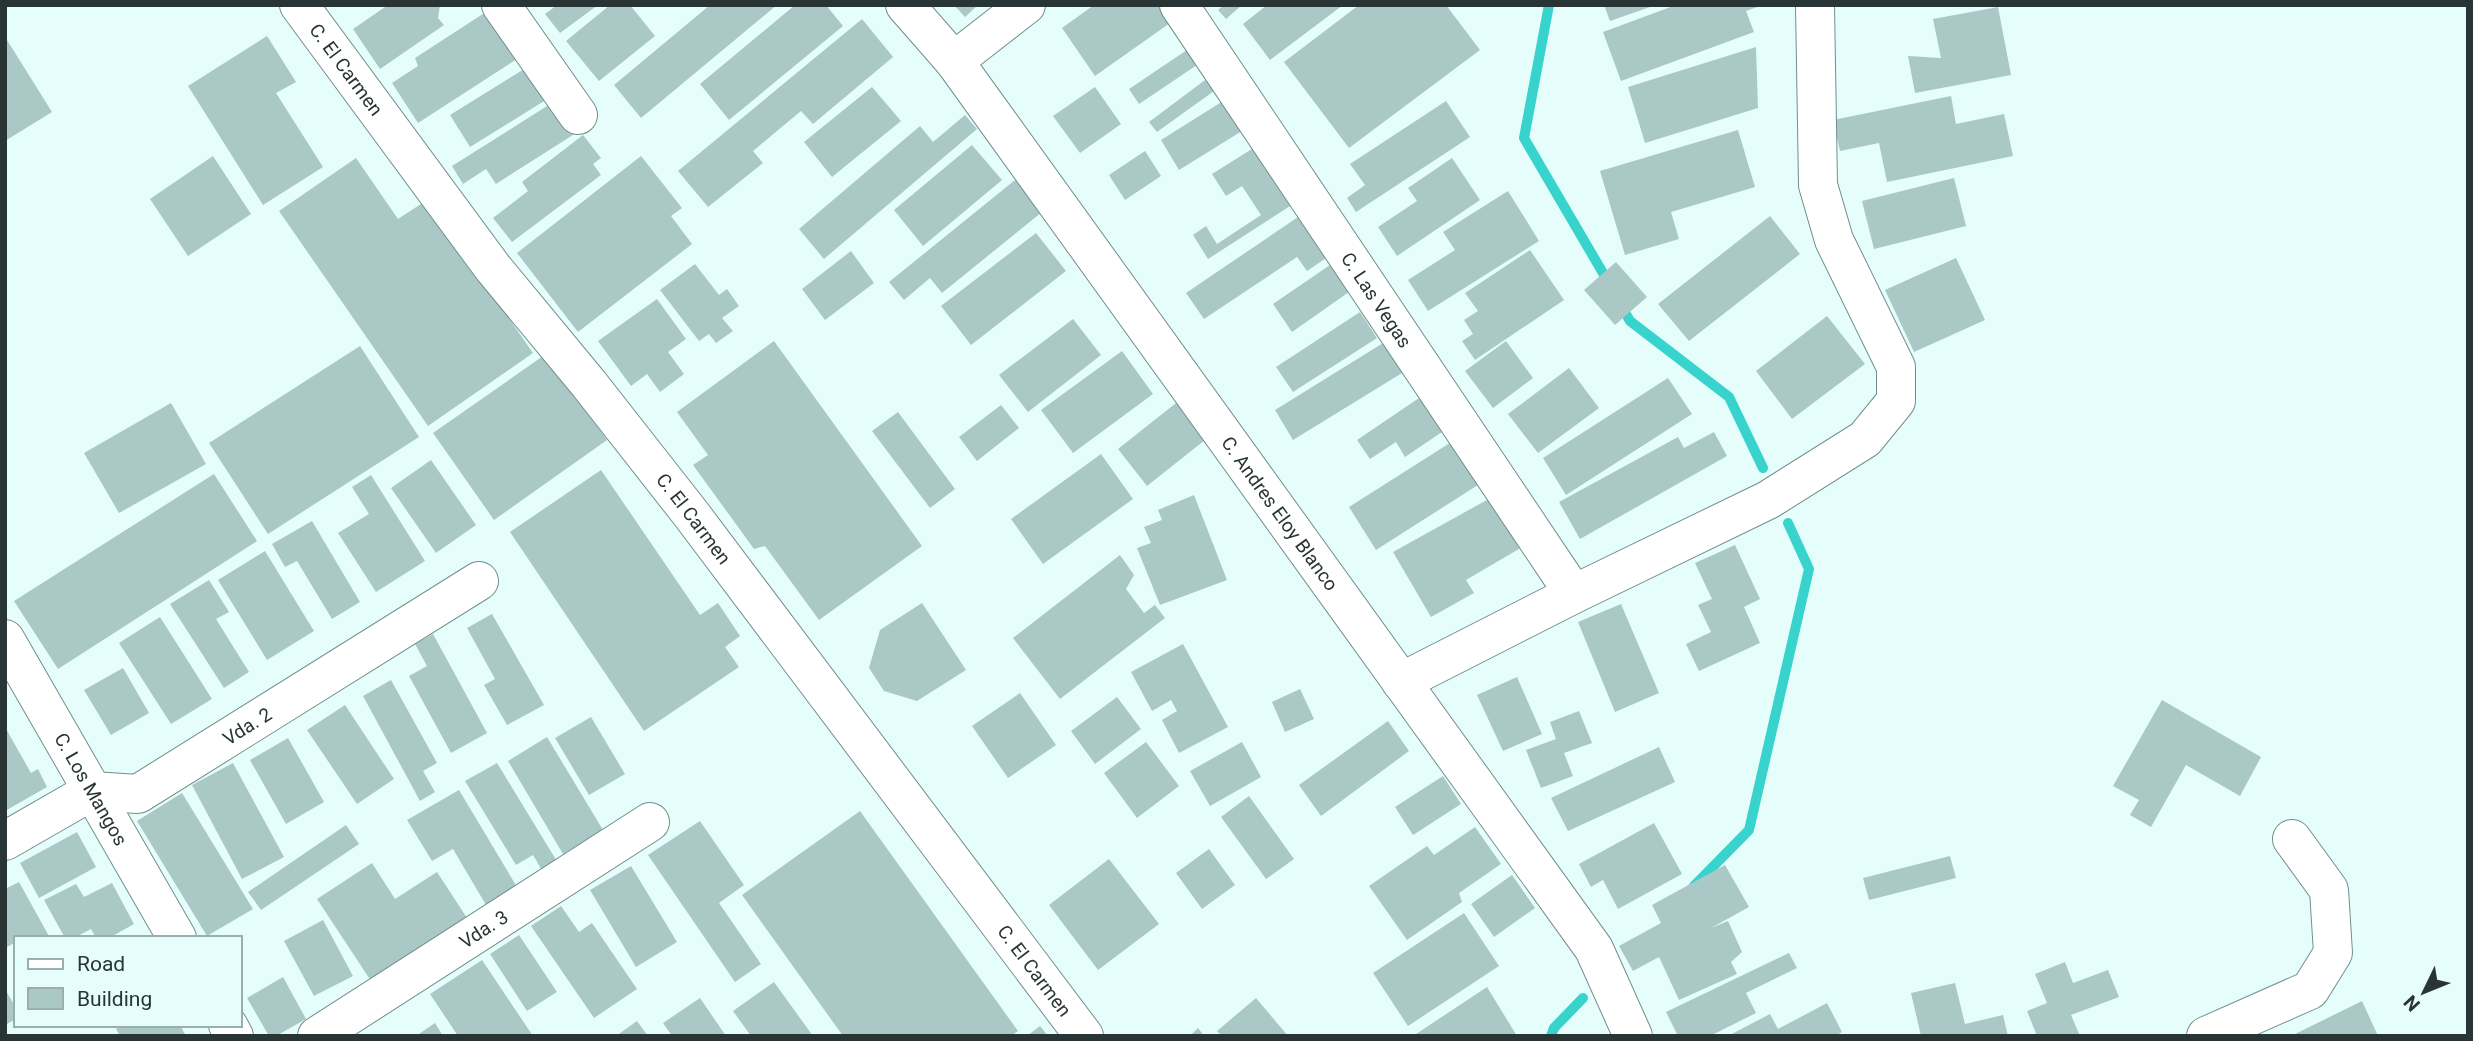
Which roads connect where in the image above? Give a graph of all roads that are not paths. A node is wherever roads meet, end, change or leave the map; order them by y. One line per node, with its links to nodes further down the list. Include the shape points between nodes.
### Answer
1 (299, 5): 20 (street, C. El Carmen, via 493,268 691,514)
2 (500, 5): 8 (street)
3 (905, 5): 7 (street, C. Andres Eloy Blanco)
4 (1026, 5): 7 (street)
5 (1179, 5): 10 (street, C. Las Vegas)
6 (1815, 5): 10 (street, via 1818,185 1834,240 1896,367 1896,401 1865,439 1768,500)
7 (954, 61): 12 (street, C. Andres Eloy Blanco)
8 (578, 116)
9 (479, 581): 13 (street, Vda. 2, via 138,794)
10 (1574, 594): 12 (street)
11 (5, 639): 13 (street, C. Los Mangos)
12 (1401, 682): 21 (street, C. Andres Eloy Blanco, via 1594,948)
13 (92, 791): 16 (street); 17 (street, C. Los Mangos)
14 (650, 822): 19 (street, Vda. 3)
15 (2292, 839): 18 (street, via 2329,890 2333,953 2310,990)
16 (5, 841)
17 (176, 936)
18 (2254, 1026): 22 (street)
19 (317, 1036)
20 (1084, 1036)
21 (1633, 1036)
22 (2206, 1036)

